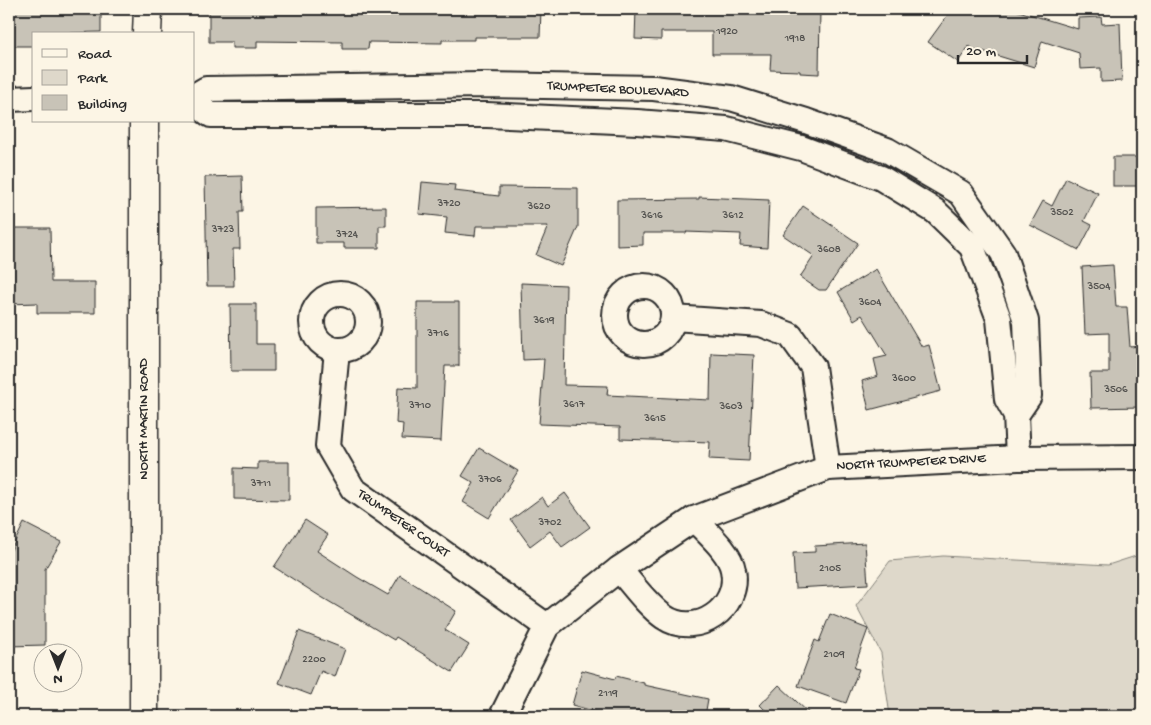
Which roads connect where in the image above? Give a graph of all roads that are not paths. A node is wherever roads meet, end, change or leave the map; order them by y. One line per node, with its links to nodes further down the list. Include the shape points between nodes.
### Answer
1 (148, 9): 2 (street)
2 (147, 32)
3 (195, 95): 10 (street, TRUMPETER BOULEVARD, via 206,89 483,85 654,88 732,98 886,150 961,193 1002,253 1026,322 1029,396)
4 (32, 98): 5 (street)
5 (9, 99)
6 (195, 104): 10 (street, via 211,115 487,116 726,129 801,148 882,178 934,211 972,247 999,319 1007,398)
7 (144, 122): 17 (street, NORTH MARTIN ROAD)
8 (673, 318): 13 (street, via 761,324 790,335 813,367)
9 (337, 350): 16 (street, TRUMPETER COURT, via 328,446 353,489)
10 (1016, 415): 12 (street)
11 (1142, 457): 12 (street, NORTH TRUMPETER DRIVE)
12 (1018, 458): 13 (street, NORTH TRUMPETER DRIVE)
13 (828, 468): 14 (street, NORTH TRUMPETER DRIVE)
14 (694, 520): 15 (street, NORTH TRUMPETER DRIVE); 15 (street, via 726,553 734,570 734,587 727,604 715,616 698,624 681,624 664,617)
15 (619, 570): 16 (street, NORTH TRUMPETER DRIVE)
16 (547, 626): 18 (street, NORTH TRUMPETER DRIVE)
17 (144, 716)
18 (502, 716)

